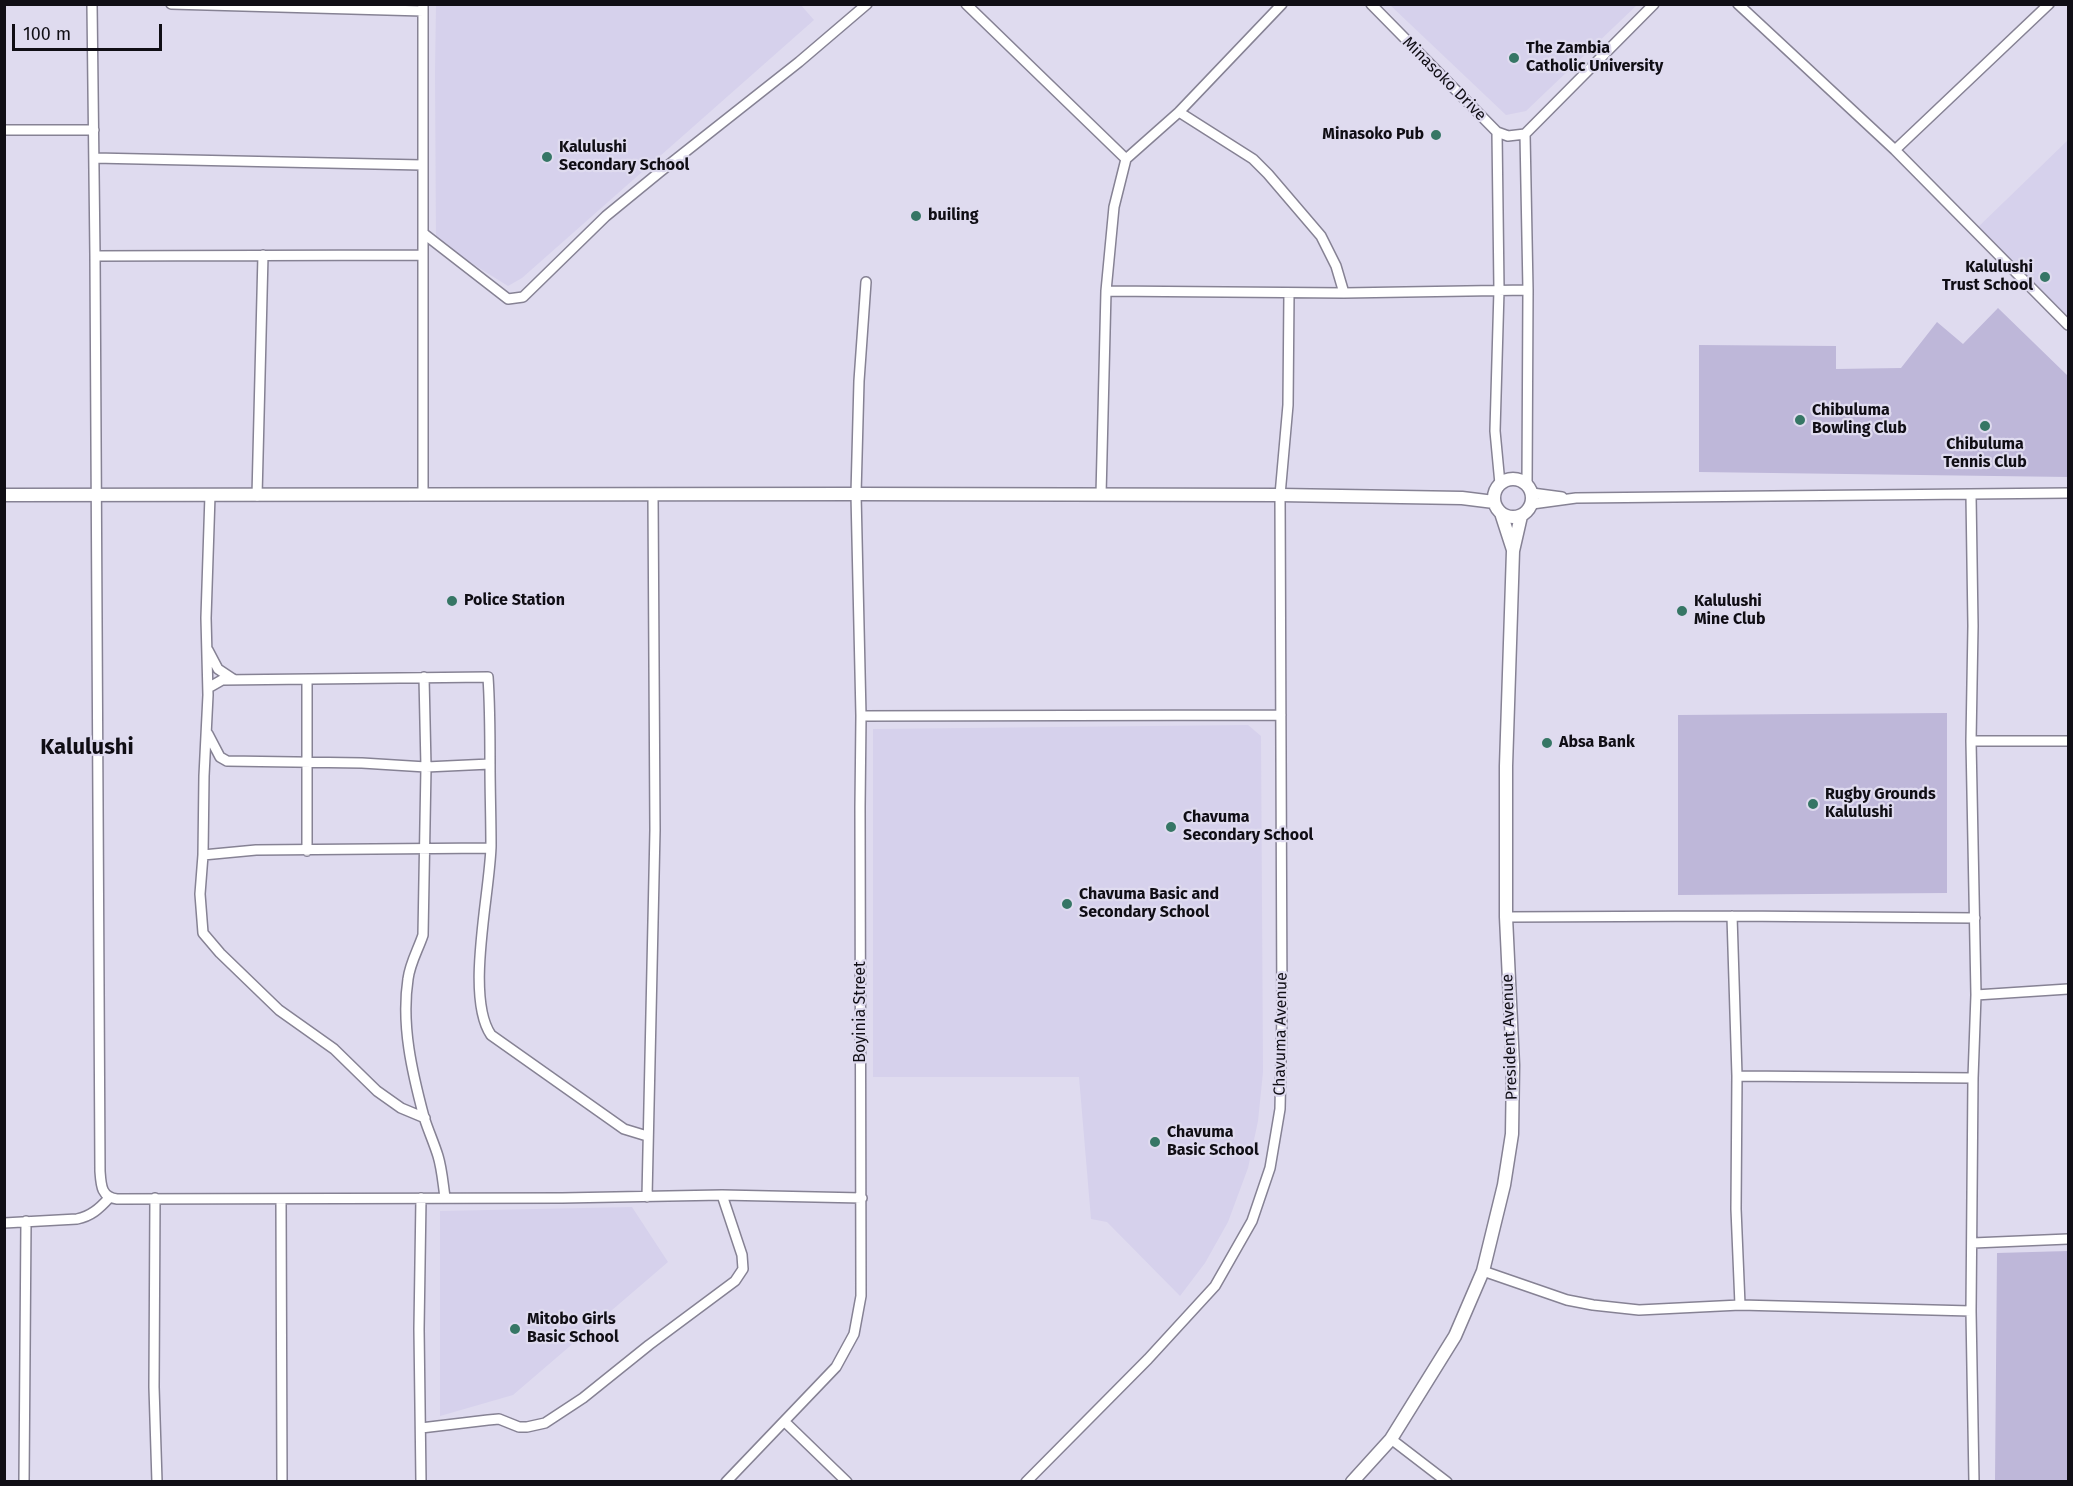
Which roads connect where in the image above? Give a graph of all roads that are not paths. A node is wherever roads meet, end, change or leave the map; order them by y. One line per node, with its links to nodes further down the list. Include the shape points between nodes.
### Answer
1 (92, 4): 13 (street)
2 (171, 4): 10 (street)
3 (867, 4): 20 (street, via 606,216 523,297 508,299)
4 (966, 4): 18 (street)
5 (1282, 4): 11 (street)
6 (1371, 4): 14 (street, Minasoko Drive)
7 (1654, 4): 15 (street)
8 (1738, 4): 16 (street)
9 (2049, 4): 16 (street)
10 (423, 8): 19 (street)
11 (1179, 112): 18 (street); 29 (street, via 1253,159 1268,174 1321,236)
12 (4, 130): 13 (street)
13 (94, 130): 17 (street)
14 (1497, 132): 15 (street, Minasoko Drive, via 1508,136); 25 (street)
15 (1525, 134): 26 (street)
16 (1895, 150): 30 (street)
17 (94, 158): 19 (street); 23 (street)
18 (1126, 159): 27 (street, via 1114,207)
19 (422, 165): 20 (street)
20 (423, 233): 22 (street)
21 (263, 255): 22 (street); 23 (street); 37 (street)
22 (423, 255): 38 (street)
23 (95, 256): 35 (street)
24 (866, 282): 32 (street, Boyinia Street)
25 (1499, 290): 26 (street); 29 (street); 43 (street, via 1495,431)
26 (1528, 290): 33 (street)
27 (1106, 291): 28 (street); 40 (street)
28 (1289, 293): 29 (street); 41 (street, Chavuma Avenue, via 1288,405)
29 (1344, 293)
30 (2068, 325)
31 (2068, 493): 42 (street)
32 (856, 494): 39 (street); 40 (street); 52 (street, Boyinia Street)
33 (1530, 494): 42 (street, via 1576,498); 43 (street, via 1514,479); 44 (street)
34 (4, 495): 35 (street)
35 (95, 495): 36 (street); 76 (street, via 100,1171 103,1192)
36 (210, 495): 37 (street); 46 (street)
37 (257, 495): 38 (street)
38 (423, 495): 39 (street)
39 (653, 495): 71 (street, via 655,830)
40 (1101, 495): 41 (street)
41 (1280, 495): 43 (street); 51 (street, Chavuma Avenue)
42 (1971, 495): 54 (street)
43 (1498, 498): 44 (street, via 1509,517); 45 (street, President Avenue)
44 (1521, 516): 45 (street, President Avenue)
45 (1513, 551): 64 (street, President Avenue)
46 (207, 646): 48 (street, via 218,669); 50 (street)
47 (424, 676): 49 (street); 57 (street, via 488,677); 58 (street)
48 (233, 680): 49 (street); 50 (street, via 222,680)
49 (307, 680): 56 (street)
50 (208, 688): 53 (street)
51 (1281, 715): 52 (street); 96 (street, Chavuma Avenue, via 1280,1109 1270,1168 1252,1221 1215,1286)
52 (861, 716): 75 (street, Boyinia Street)
53 (206, 729): 56 (street, via 224,760); 62 (street)
54 (1971, 741): 55 (street); 65 (street)
55 (2068, 741)
56 (308, 762): 58 (street); 61 (street)
57 (490, 764): 58 (street); 59 (street)
58 (426, 767): 60 (street)
59 (491, 848): 60 (street); 71 (street, via 479,976 485,1025 491,1035 624,1130)
60 (425, 850): 61 (street); 70 (street, via 423,935 408,977 406,1007 413,1074)
61 (307, 851): 62 (street)
62 (203, 855): 70 (street, via 200,894 206,939 279,1010 334,1049 377,1091 401,1108)
63 (1732, 916): 64 (street); 65 (street); 68 (street)
64 (1506, 917): 84 (street, President Avenue, via 1512,1134)
65 (1975, 918): 67 (street)
66 (2068, 989): 67 (street)
67 (1976, 995): 69 (street)
68 (1737, 1076): 69 (street); 85 (street)
69 (1973, 1078): 83 (street)
70 (425, 1118): 73 (street)
71 (647, 1136): 74 (street)
72 (722, 1195): 74 (street); 75 (street); 88 (street, via 742,1255 743,1269 735,1281 545,1423 519,1427 499,1419)
73 (445, 1197): 74 (street); 78 (street)
74 (647, 1197)
75 (862, 1197): 87 (street, Boyinia Street, via 861,1296 854,1334 836,1367)
76 (109, 1198): 77 (street); 80 (street, via 87,1217)
77 (154, 1198): 79 (street); 91 (street)
78 (421, 1198): 79 (street); 88 (street)
79 (281, 1200): 92 (street)
80 (26, 1221): 81 (street); 90 (street)
81 (4, 1223)
82 (2068, 1239): 83 (street)
83 (1973, 1243): 86 (street)
84 (1483, 1271): 85 (street, via 1593,1305 1639,1310); 89 (street, President Avenue, via 1455,1336)
85 (1740, 1305): 86 (street)
86 (1971, 1311): 99 (street)
87 (785, 1422): 94 (street, Boyinia Street); 95 (street)
88 (421, 1428): 93 (street)
89 (1391, 1439): 97 (street, President Avenue); 98 (street)
90 (24, 1482)
91 (157, 1482)
92 (282, 1482)
93 (421, 1482)
94 (726, 1482)
95 (847, 1482)
96 (1026, 1482)
97 (1352, 1482)
98 (1447, 1482)
99 (1974, 1482)

